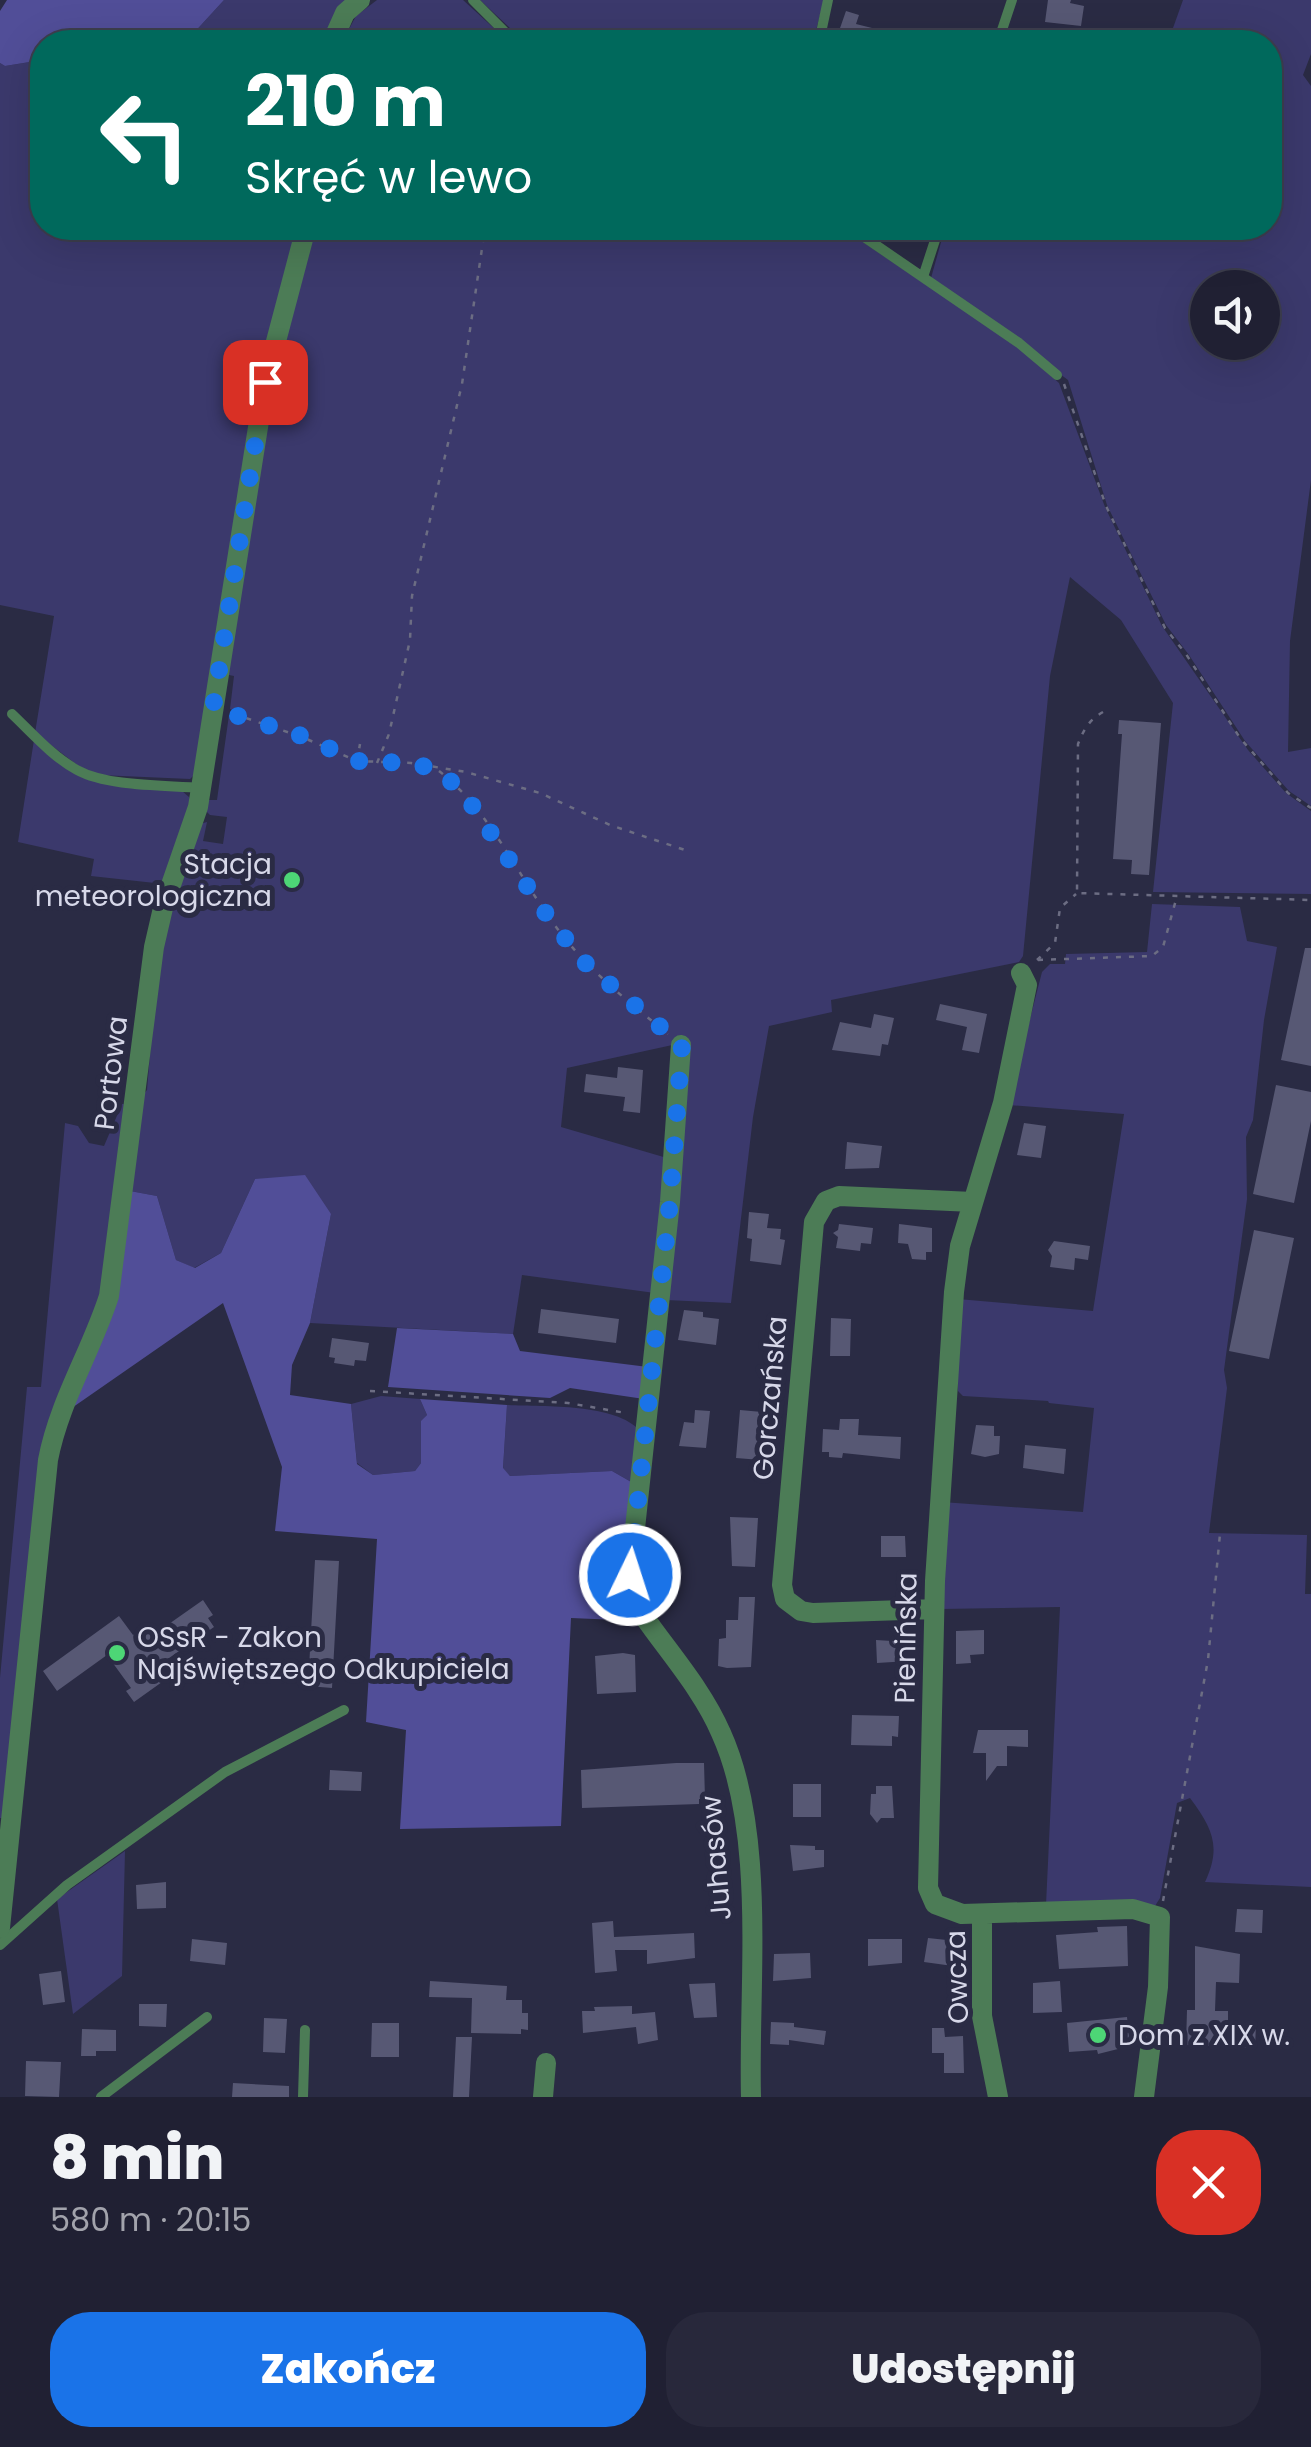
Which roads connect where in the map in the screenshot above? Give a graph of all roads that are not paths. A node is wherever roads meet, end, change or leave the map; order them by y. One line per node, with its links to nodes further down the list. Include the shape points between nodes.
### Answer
1 (360, 0): 5 (street)
2 (473, 0): 6 (lane)
3 (828, 0): 7 (lane)
4 (1012, 0): 8 (lane)
5 (337, 30)
6 (504, 30)
7 (821, 30)
8 (1002, 30)
9 (303, 240): 15 (street, Portowa, via 265,382)
10 (869, 240): 12 (lane)
11 (935, 240): 12 (lane)
12 (923, 277): 13 (lane)
13 (1057, 375)
14 (12, 714): 15 (lane, via 51,752 99,779)
15 (202, 788): 22 (street, Portowa, via 154,948 109,1296 48,1460)
16 (1029, 967): 18 (street, Pienińska, via 1002,1103)
17 (682, 1045): 30 (street, Juhasów, via 630,1575 645,1618 714,1719 740,1789 750,1899)
18 (973, 1202): 19 (street, Pienińska, via 954,1292); 19 (street, Gorczańska, via 840,1196 826,1201 814,1222 785,1599 813,1613)
19 (934, 1609): 21 (street, Pienińska, via 928,1888 942,1909)
20 (344, 1710): 23 (lane, via 225,1772 66,1885)
21 (982, 1914): 31 (street, Owcza, via 982,2016); 32 (street, Pienińska, via 1133,1909 1160,1917)
22 (0, 1928)
23 (0, 1945)
24 (207, 2016): 27 (lane)
25 (305, 2030): 28 (lane)
26 (546, 2063): 29 (street)
27 (101, 2097)
28 (303, 2097)
29 (544, 2097)
30 (750, 2097)
31 (998, 2097)
32 (1144, 2097)

